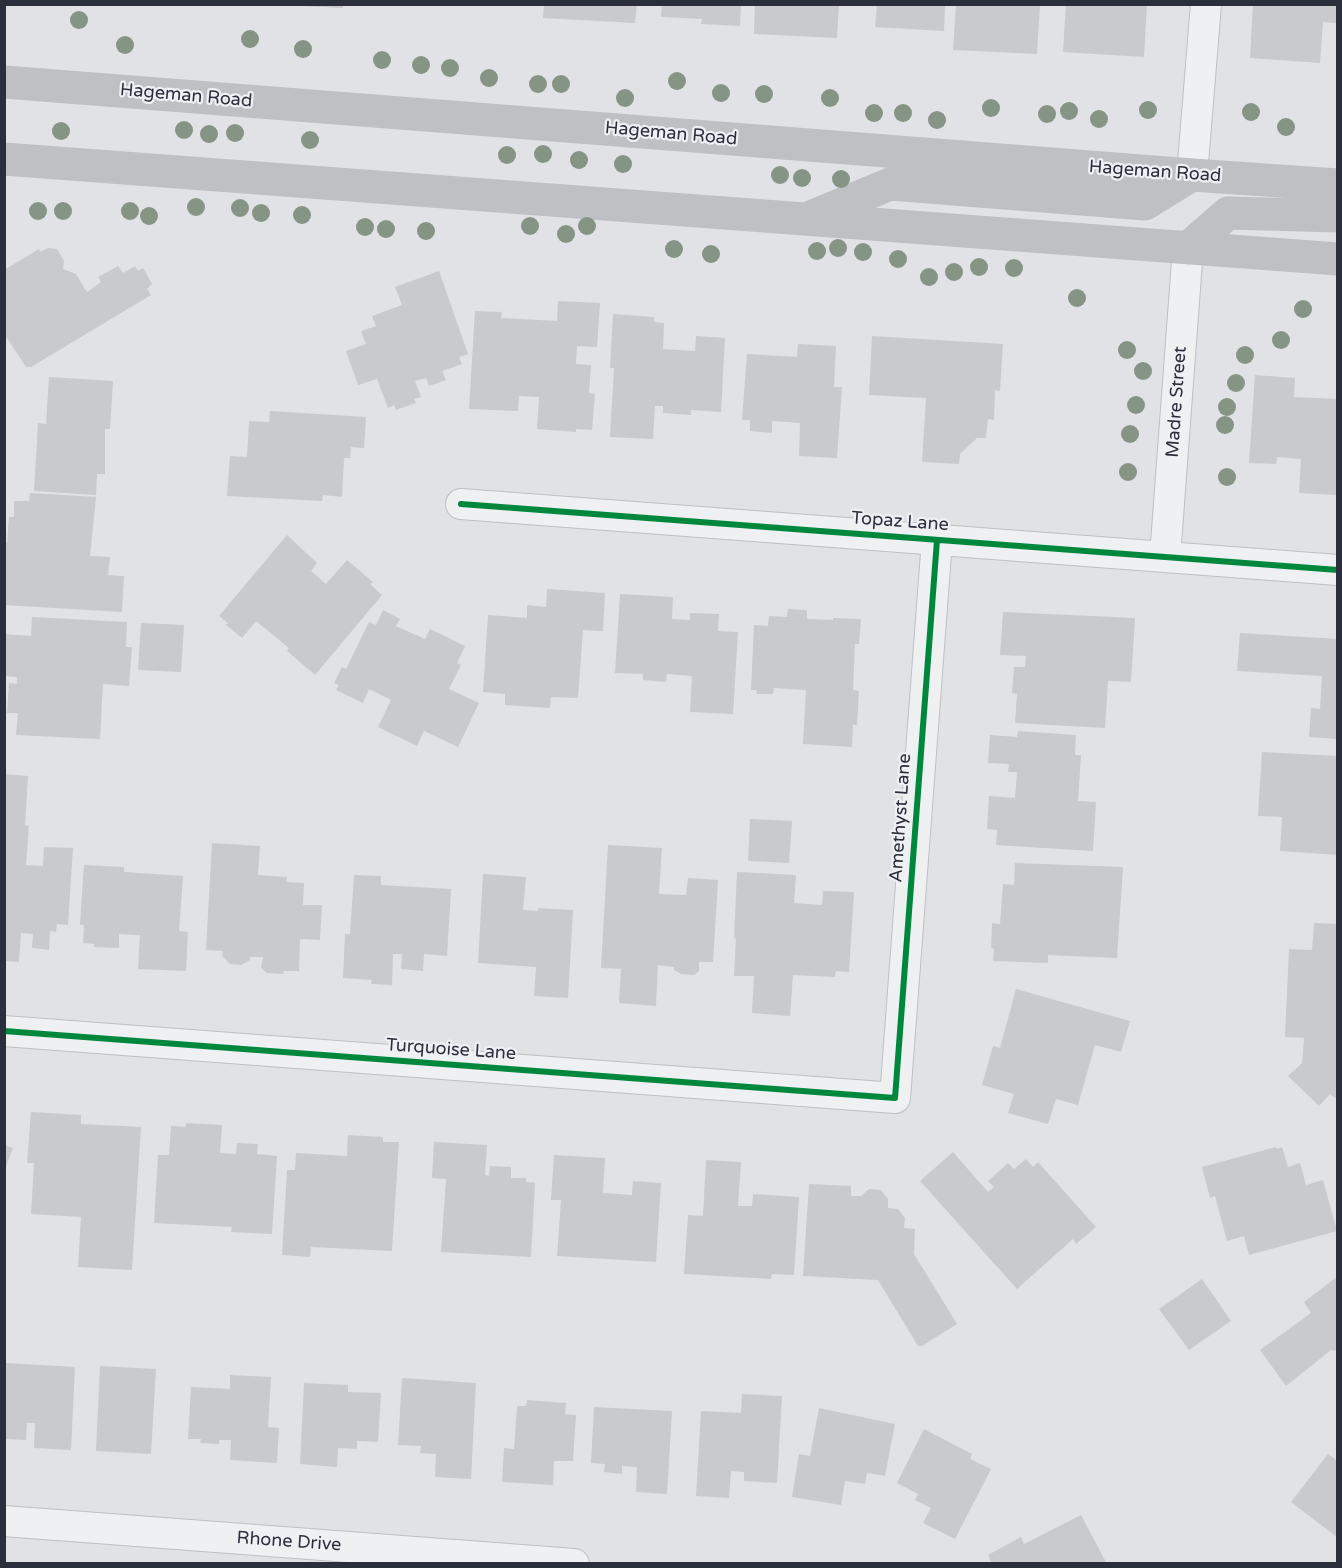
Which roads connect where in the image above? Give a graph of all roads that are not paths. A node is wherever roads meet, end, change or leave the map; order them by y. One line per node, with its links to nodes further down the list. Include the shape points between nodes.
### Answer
1 (1206, 4): 4 (street)
2 (4, 82): 4 (main road, Hageman Road)
3 (4, 159): 7 (main road)
4 (1192, 175): 5 (main road, Hageman Road); 7 (main road, via 1145,204 890,184)
5 (1338, 184)
6 (1338, 216): 8 (main road, via 1228,213)
7 (806, 219): 8 (main road)
8 (1188, 248): 9 (main road); 12 (street, Madre Street)
9 (1338, 259)
10 (461, 504): 11 (street, Topaz Lane)
11 (937, 540): 12 (street, Topaz Lane); 15 (street, Amethyst Lane)
12 (1165, 557): 13 (street, Topaz Lane)
13 (1338, 570)
14 (4, 1031): 15 (street, Turquoise Lane)
15 (895, 1098)
16 (4, 1521): 17 (street, Rhone Drive)
17 (574, 1563)

